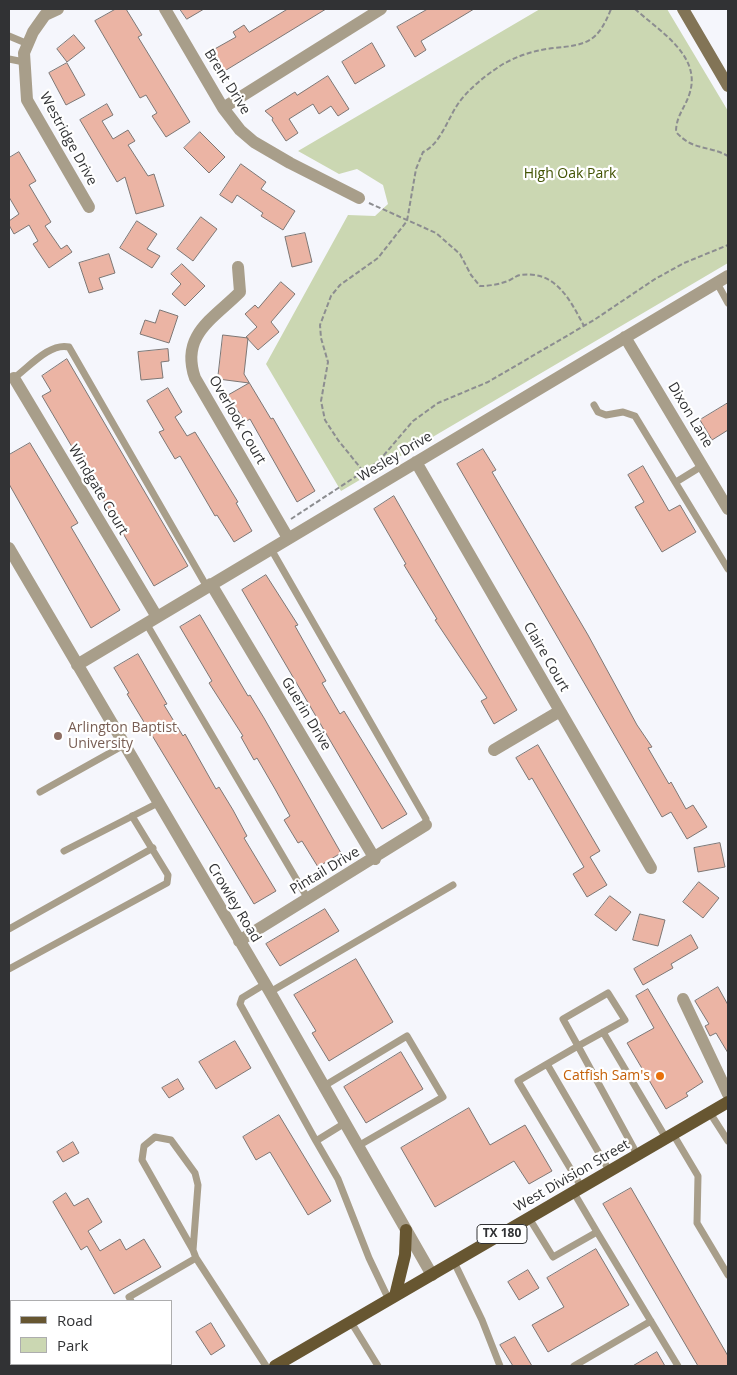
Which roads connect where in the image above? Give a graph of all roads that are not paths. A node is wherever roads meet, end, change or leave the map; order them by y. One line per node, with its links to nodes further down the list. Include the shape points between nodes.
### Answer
1 (58, 9): 6 (street, Westridge Drive, via 45,15)
2 (165, 9): 10 (street, Brent Drive)
3 (381, 9): 10 (street)
4 (683, 9): 9 (street)
5 (9, 36): 6 (lane)
6 (28, 44): 8 (street, Westridge Drive)
7 (9, 59): 8 (lane)
8 (24, 62): 12 (street, Westridge Drive, via 27,100)
9 (728, 86)
10 (224, 108): 11 (street, Brent Drive, via 240,130 254,142)
11 (359, 198)
12 (89, 207)
13 (238, 268): 24 (street, Overlook Court, via 240,292 196,335 191,349 192,368)
14 (728, 276): 15 (street, Wesley Drive)
15 (717, 283): 16 (lane); 17 (street, Wesley Drive)
16 (728, 303)
17 (625, 337): 20 (street, Wesley Drive); 21 (street, Dixon Lane)
18 (14, 378): 28 (lane, via 49,351 63,345 69,347); 29 (street, Windgate Court)
19 (594, 405): 22 (lane, via 598,412 606,415 623,412 635,416)
20 (416, 462): 24 (street, Wesley Drive); 31 (street, Claire Court)
21 (702, 466): 22 (lane); 23 (street, Dixon Lane)
22 (676, 482): 27 (lane)
23 (728, 509)
24 (288, 538): 26 (street, Wesley Drive)
25 (9, 548): 30 (street, Crowley Road)
26 (271, 549): 28 (street, Wesley Drive); 37 (lane, via 426,818)
27 (728, 569)
28 (209, 586): 29 (street, Wesley Drive); 40 (street, Guerin Drive)
29 (152, 620): 30 (street, Wesley Drive); 43 (lane)
30 (77, 665): 32 (street, Crowley Road)
31 (560, 712): 33 (street); 41 (street, Claire Court)
32 (124, 746): 34 (lane); 35 (street, Crowley Road)
33 (494, 750)
34 (40, 792)
35 (158, 803): 36 (lane); 45 (street, Crowley Road)
36 (132, 816): 38 (lane); 39 (lane)
37 (426, 825): 40 (street, Pintail Drive)
38 (153, 848): 44 (lane); 46 (lane, via 168,875 167,883)
39 (64, 851)
40 (374, 859): 43 (street, Pintail Drive)
41 (651, 868)
42 (453, 885): 47 (lane)
43 (308, 899): 45 (street, Pintail Drive)
44 (9, 929)
45 (239, 941): 47 (street, Crowley Road)
46 (9, 969)
47 (267, 988): 52 (street, Crowley Road); 58 (lane, via 242,998 240,1004)
48 (683, 999): 53 (street)
49 (603, 1032): 50 (lane); 50 (lane, via 625,1020 608,993 563,1019); 57 (lane)
50 (578, 1046): 51 (lane); 61 (lane)
51 (547, 1064): 62 (lane); 63 (lane, via 518,1081)
52 (324, 1086): 56 (street, Crowley Road); 60 (lane, via 407,1036 443,1097)
53 (728, 1094)
54 (728, 1102): 55 (main road, West Division Street / TX 180)
55 (710, 1113): 57 (main road, West Division Street / TX 180); 59 (lane)
56 (345, 1123): 58 (lane); 60 (street, Crowley Road)
57 (670, 1136): 61 (main road, West Division Street / TX 180); 71 (lane, via 698,1176 697,1223)
58 (316, 1141): 72 (lane, via 338,1179 369,1258)
59 (728, 1141)
60 (358, 1146): 65 (street, Crowley Road)
61 (638, 1156): 62 (main road, West Division Street / TX 180)
62 (610, 1172): 63 (main road, West Division Street / TX 180)
63 (578, 1191): 64 (main road, West Division Street / TX 180); 66 (lane)
64 (529, 1218): 66 (lane, via 553,1257); 69 (main road, West Division Street / TX 180)
65 (406, 1230): 70 (street, Crowley Road); 72 (main road, via 405,1256)
66 (596, 1232): 74 (lane)
67 (193, 1250): 67 (lane, via 198,1185 194,1172 171,1140 155,1137 144,1146 142,1160); 68 (lane)
68 (196, 1258): 73 (lane, via 129,1297); 76 (lane)
69 (454, 1262): 70 (main road, West Division Street / TX 180); 79 (lane)
70 (432, 1274): 72 (main road, West Division Street / TX 180)
71 (728, 1275)
72 (392, 1298): 75 (main road, West Division Street / TX 180)
73 (130, 1300)
74 (651, 1321): 80 (lane); 81 (lane)
75 (351, 1322): 77 (main road, West Division Street / TX 180); 78 (lane)
76 (266, 1366)
77 (275, 1366)
78 (378, 1366)
79 (500, 1366)
80 (574, 1366)
81 (678, 1366)

